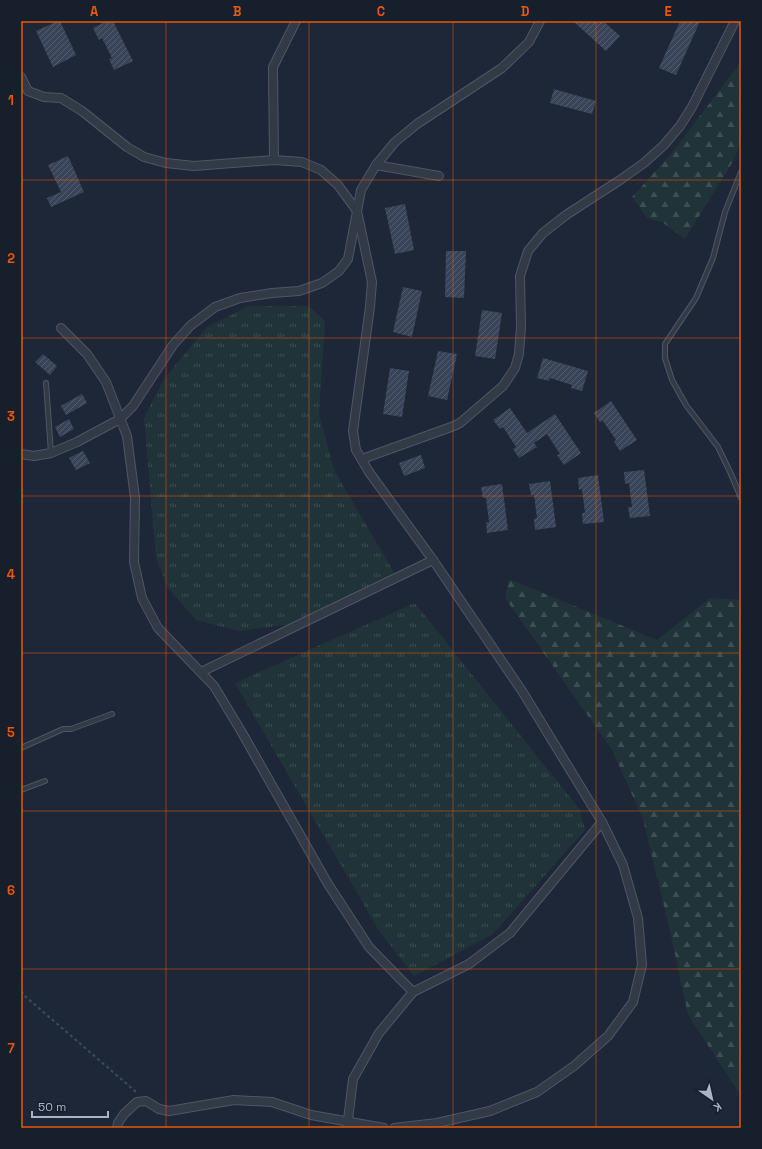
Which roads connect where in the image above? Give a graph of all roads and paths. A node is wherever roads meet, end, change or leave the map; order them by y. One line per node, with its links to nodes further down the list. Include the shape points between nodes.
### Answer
1 (296, 21): 5 (street, via 273,67)
2 (540, 21): 6 (street, via 530,42 502,68 416,124 395,142)
3 (735, 21): 15 (street, via 692,107 664,146 620,180 566,215 543,233 528,251 520,276 519,354 515,368 503,386 454,426)
4 (21, 77): 5 (street, via 28,90 44,97 61,98 144,157 166,163 194,166)
5 (274, 160): 9 (street, via 302,162 321,170 338,185)
6 (376, 165): 8 (street); 9 (street, via 361,190)
7 (741, 172): 16 (lane, via 725,212 713,258 696,298 665,344 665,358 672,380 686,405 718,447)
8 (439, 176)
9 (357, 211): 12 (street, via 348,259 339,271 322,283 299,291 240,298 215,307 190,326 173,345 133,406); 15 (street, via 372,282 353,431 356,450)
10 (61, 328): 12 (street, via 87,354 106,382)
11 (46, 383): 13 (lane)
12 (120, 419): 13 (street); 18 (street, via 127,436 135,498 134,562 142,598 158,628)
13 (51, 453): 14 (street, via 34,456)
14 (21, 454)
15 (362, 459): 17 (street)
16 (741, 498)
17 (434, 560): 18 (street); 23 (street, via 522,691)
18 (201, 672): 25 (street, via 214,686 328,884 369,947)
19 (112, 714): 20 (lane, via 71,729 63,729)
20 (21, 748)
21 (45, 781): 22 (lane)
22 (21, 790)
23 (602, 822): 25 (street, via 510,933 468,964); 30 (street, via 623,865 638,918 642,965 633,1002 608,1036 574,1066 537,1092 490,1111 437,1123)
24 (21, 991): 26 (path, via 135,1091)
25 (413, 992): 27 (street, via 379,1033 353,1079)
26 (141, 1101): 27 (street, via 170,1111 234,1100 272,1102); 28 (street, via 124,1114)
27 (347, 1125): 29 (street)
28 (117, 1128)
29 (384, 1128)
30 (394, 1128)

